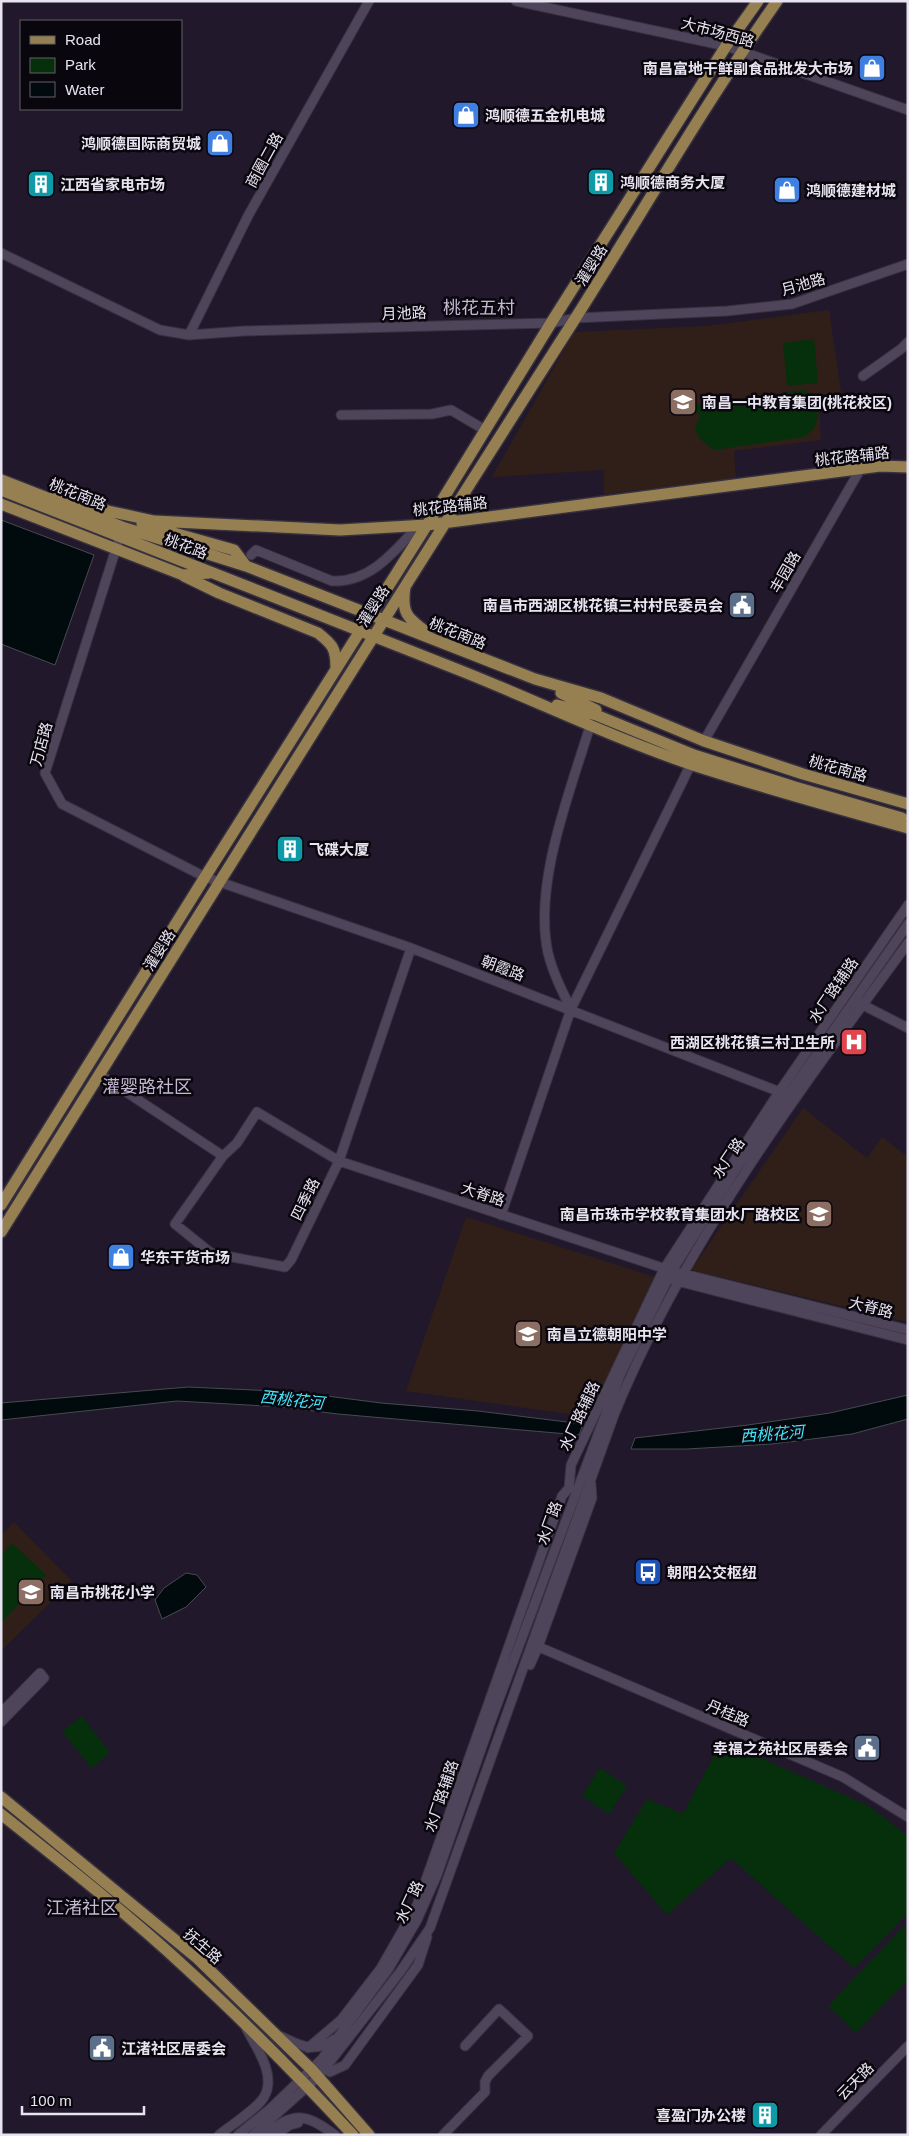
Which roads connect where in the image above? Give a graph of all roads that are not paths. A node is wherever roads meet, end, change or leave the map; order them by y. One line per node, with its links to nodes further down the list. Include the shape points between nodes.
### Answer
1 (369, 1): 12 (street, 商圈二路, via 248,216)
2 (516, 1): 5 (street, 大市场西路)
3 (758, 1): 5 (main road, 灌婴路)
4 (777, 1): 6 (main road, 灌婴路)
5 (726, 46): 6 (street, 大市场西路); 11 (main road, 灌婴路)
6 (742, 51): 7 (street, 大市场西路); 10 (main road, 灌婴路)
7 (908, 110)
8 (1, 253): 12 (street, 月池路, via 160,330)
9 (908, 264): 10 (street, 月池路, via 792,304 727,311)
10 (576, 318): 11 (street, 月池路); 24 (main road, 灌婴路)
11 (551, 322): 12 (street, 月池路); 16 (main road, 灌婴路)
12 (189, 335)
13 (908, 342): 14 (street)
14 (863, 376)
15 (341, 415): 16 (street, via 432,414 451,410)
16 (485, 430): 25 (main road, 灌婴路)
17 (908, 466): 18 (main road, 桃花路辅路)
18 (861, 468): 24 (main road, 桃花路辅路); 43 (street, 丰园路)
19 (1, 472): 23 (main road, 桃花路辅路, via 108,510 154,520)
20 (1, 479): 27 (main road); 29 (main road, 桃花南路, via 122,527)
21 (1, 490): 26 (main road, 桃花路)
22 (1, 504): 28 (main road)
23 (203, 523): 25 (main road, 桃花路辅路, via 340,530); 27 (street)
24 (443, 523): 25 (main road, 桃花路辅路); 32 (main road, 灌婴路)
25 (423, 525): 29 (street, via 389,558 370,571 344,582 332,581 256,550); 33 (main road, 灌婴路)
26 (120, 536): 28 (street, 万店路); 30 (main road, 桃花路)
27 (198, 540): 29 (main road, via 234,550)
28 (116, 548): 31 (main road); 48 (street, 万店路, via 45,773 62,804)
29 (248, 560): 33 (main road, 桃花南路)
30 (214, 573): 31 (main road); 35 (main road, 桃花路)
31 (183, 575): 38 (main road, via 318,633 336,651)
32 (405, 584): 34 (main road, 灌婴路); 37 (main road, via 402,605 405,610 420,627)
33 (370, 614): 34 (main road, 桃花南路); 35 (main road, 灌婴路)
34 (383, 619): 36 (main road, 灌婴路); 37 (main road, 桃花南路)
35 (360, 630): 36 (main road); 38 (main road, 灌婴路)
36 (373, 636): 40 (main road); 49 (main road, 灌婴路)
37 (444, 644): 39 (main road, 桃花南路)
38 (336, 667): 48 (main road, 灌婴路)
39 (535, 679): 41 (main road); 43 (main road, 桃花南路, via 601,698)
40 (528, 698): 41 (main road); 42 (main road)
41 (597, 713): 46 (main road, via 696,751); 47 (main road, via 694,755)
42 (590, 726): 44 (main road); 56 (street, via 553,856 546,902 548,952)
43 (704, 742): 45 (main road, 桃花南路)
44 (691, 764): 47 (main road); 56 (street)
45 (908, 804)
46 (908, 816)
47 (906, 827)
48 (205, 877): 49 (street, 朝霞路); 62 (main road, 灌婴路)
49 (219, 882): 53 (street, 朝霞路); 58 (main road, 灌婴路)
50 (908, 905): 59 (street, 水厂路辅路)
51 (908, 924): 55 (street, 水厂路)
52 (908, 943): 55 (street, 水厂路)
53 (411, 948): 56 (street, 朝霞路); 61 (street, 四季路)
54 (908, 950): 55 (street)
55 (861, 1004): 57 (street); 59 (street, 水厂路); 66 (street, via 703,1248)
56 (571, 1009): 59 (street, 朝霞路); 63 (street)
57 (908, 1028)
58 (99, 1074): 60 (street); 64 (main road, 灌婴路)
59 (788, 1095): 65 (street, 水厂路); 66 (street, 水厂路)
60 (224, 1156): 61 (street, 大脊路, via 237,1143 257,1112); 61 (street, 四季路, via 175,1224 211,1254 285,1267)
61 (339, 1161): 63 (street, 大脊路)
62 (3, 1197)
63 (501, 1214): 65 (street, 大脊路)
64 (1, 1232)
65 (668, 1273): 66 (street, 大脊路); 78 (street, 水厂路, via 607,1409 437,1874 417,1920 389,1968); 81 (street, 水厂路辅路, via 571,1465 569,1488 562,1496 417,1905 381,1968 341,2020)
66 (680, 1278): 67 (street, 大脊路); 68 (street, 大脊路); 69 (street, 水厂路, via 630,1376 590,1481)
67 (908, 1330)
68 (908, 1340)
69 (535, 1645): 72 (street, 水厂路); 75 (street, 丹桂路, via 843,1777)
70 (1, 1713): 71 (street, via 40,1673 44,1678)
71 (1, 1722)
72 (491, 1757): 82 (street, 水厂路, via 430,1928); 83 (street, via 418,1965 345,2065)
73 (1, 1797): 77 (main road, 抚生路, via 197,1958)
74 (1, 1814): 76 (main road, 抚生路, via 108,1900)
75 (908, 1817)
76 (243, 2023): 85 (main road, 抚生路); 88 (street, via 264,2063 267,2087 264,2097)
77 (273, 2032): 81 (street); 84 (main road, 抚生路)
78 (341, 2035): 81 (street, via 326,2045); 84 (street, 水厂路)
79 (465, 2046): 96 (street, via 499,2009 528,2036 488,2076 485,2092)
80 (908, 2046): 97 (street, 云天路)
81 (308, 2048)
82 (331, 2060): 83 (street); 84 (street, 水厂路)
83 (330, 2072): 86 (street)
84 (315, 2074): 85 (street, 水厂路); 86 (main road, 抚生路)
85 (305, 2083): 89 (street, 水厂路); 90 (street, 水厂路); 94 (main road, 抚生路)
86 (328, 2088): 95 (main road, 抚生路)
87 (316, 2121): 91 (street, via 301,2117 289,2119); 92 (street, via 290,2125); 93 (street)
88 (219, 2135)
89 (238, 2135)
90 (253, 2135)
91 (264, 2135)
92 (276, 2135)
93 (335, 2135)
94 (353, 2135)
95 (369, 2135)
96 (444, 2135)
97 (821, 2135)

